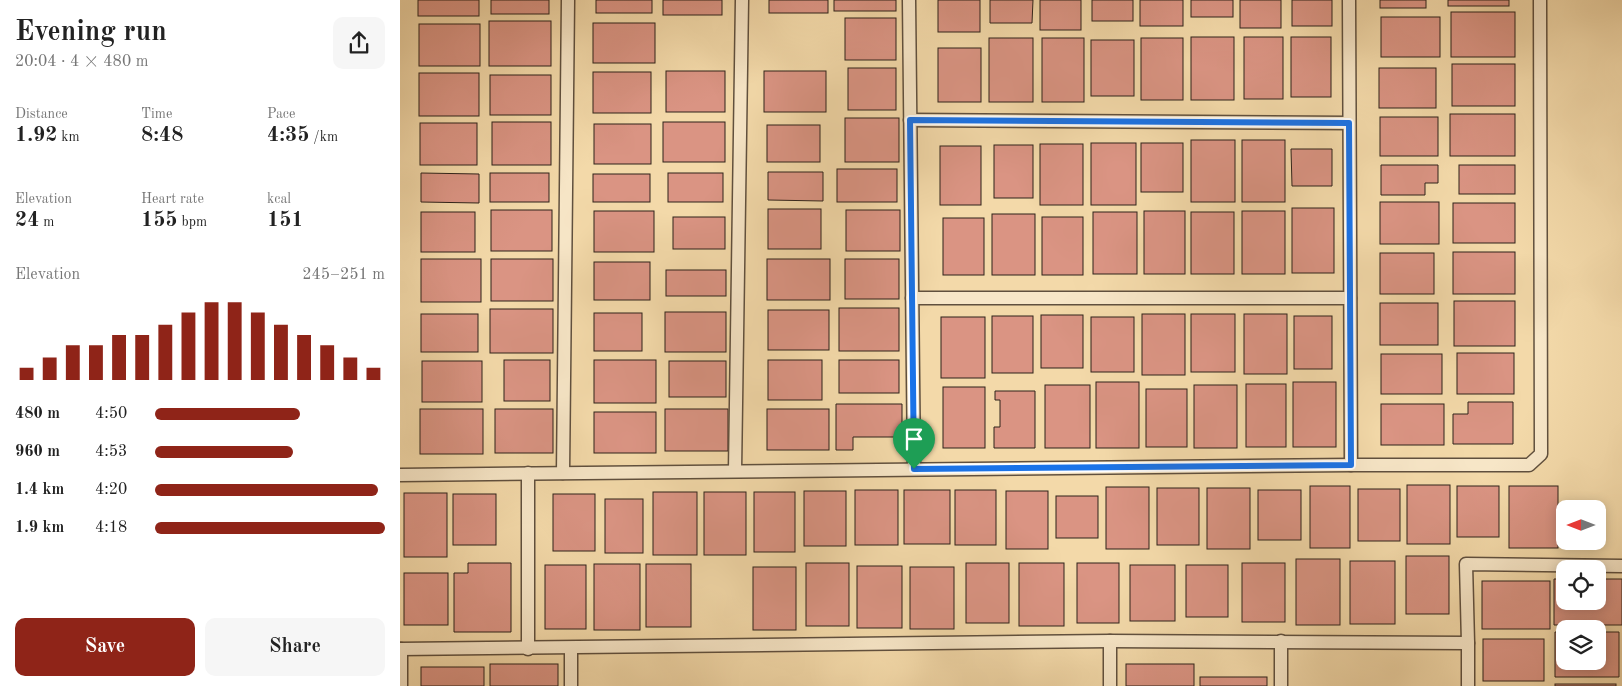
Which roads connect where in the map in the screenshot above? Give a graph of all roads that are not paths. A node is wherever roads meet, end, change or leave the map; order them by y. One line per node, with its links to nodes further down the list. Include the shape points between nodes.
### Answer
1 (568, 0): 13 (lane)
2 (742, 0): 12 (lane)
3 (909, 0): 6 (lane)
4 (1349, 0): 7 (lane)
5 (1540, 0): 10 (lane, via 1541,454 1529,465)
6 (910, 120): 7 (lane); 8 (lane)
7 (1349, 123): 9 (lane)
8 (912, 298): 9 (lane); 11 (lane)
9 (1350, 298): 10 (lane)
10 (1351, 465): 11 (lane)
11 (914, 469): 12 (lane)
12 (735, 471): 13 (lane)
13 (563, 472): 14 (lane)
14 (528, 473): 15 (lane); 22 (lane)
15 (400, 475)
16 (1622, 566): 19 (lane, via 1466,564)
17 (1110, 641): 18 (lane); 20 (lane); 25 (lane)
18 (1281, 641): 19 (lane); 26 (lane)
19 (1468, 643): 27 (lane)
20 (571, 648): 22 (lane); 24 (lane)
21 (401, 649): 22 (lane); 23 (lane)
22 (528, 649)
23 (401, 686)
24 (571, 686)
25 (1110, 686)
26 (1281, 686)
27 (1468, 686)

